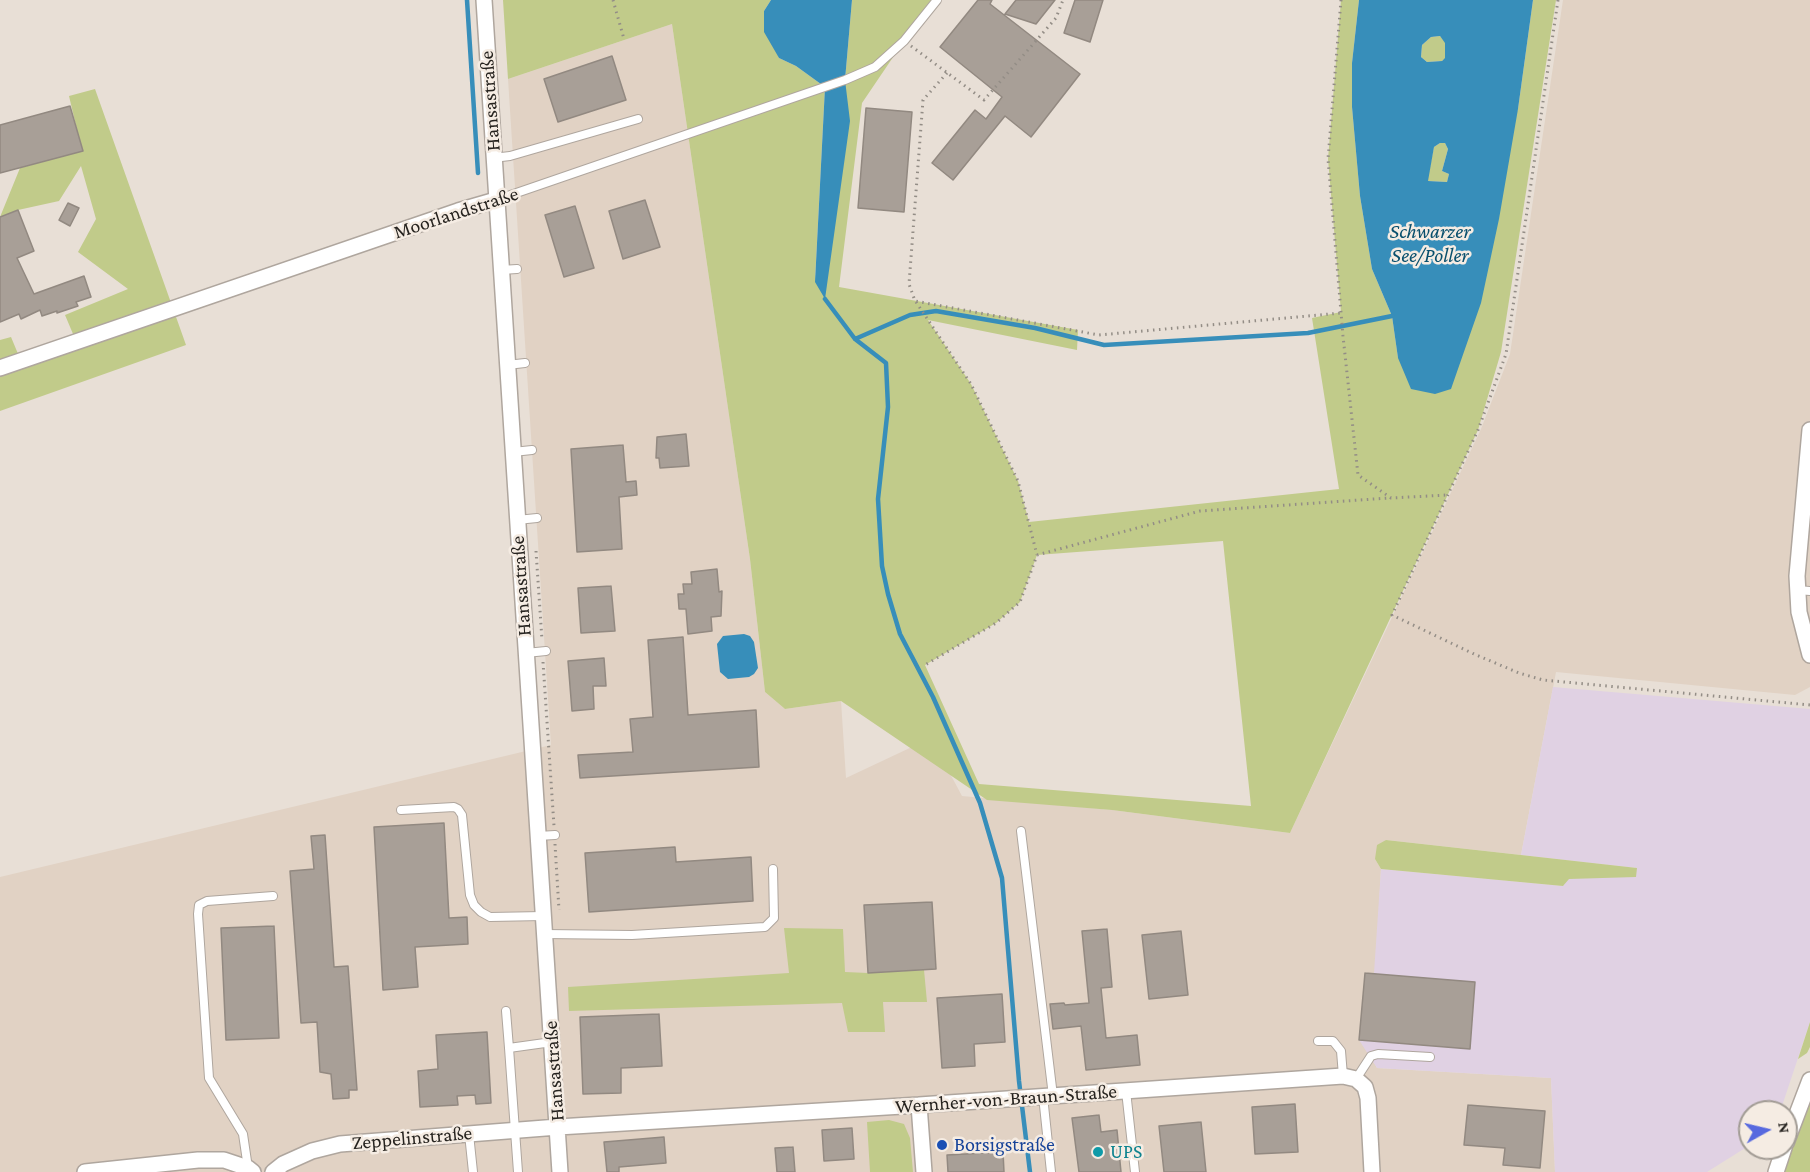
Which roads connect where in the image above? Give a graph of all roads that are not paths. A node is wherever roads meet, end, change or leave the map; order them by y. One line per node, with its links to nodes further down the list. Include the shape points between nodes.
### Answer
1 (484, 0): 4 (street, Hansastraße)
2 (937, 0): 5 (lane, Moorlandstraße, via 904,41 875,67)
3 (638, 119): 4 (lane)
4 (494, 158): 5 (street, Hansastraße)
5 (496, 200): 7 (street, Hansastraße); 10 (street, Moorlandstraße)
6 (517, 269): 7 (lane)
7 (501, 270): 9 (street, Hansastraße)
8 (525, 363): 9 (lane)
9 (507, 365): 13 (street, Hansastraße)
10 (0, 368)
11 (1810, 430): 16 (street)
12 (532, 450): 13 (lane)
13 (513, 452): 15 (street, Hansastraße)
14 (537, 518): 15 (lane)
15 (517, 520): 18 (street, Hansastraße)
16 (1802, 584): 19 (street, via 1799,612)
17 (546, 651): 18 (lane)
18 (526, 653): 23 (street, Hansastraße)
19 (1810, 655)
20 (402, 810): 26 (lane, via 458,808 474,905 490,917)
21 (1021, 831): 36 (lane)
22 (555, 835): 23 (lane)
23 (537, 836): 26 (street, Hansastraße)
24 (773, 868): 27 (lane, via 774,918 765,927 632,935)
25 (273, 896): 43 (lane, via 207,901 199,905 198,914 209,1078 243,1134)
26 (543, 916): 27 (street, Hansastraße)
27 (544, 934): 30 (street, Hansastraße)
28 (506, 1011): 31 (lane)
29 (1318, 1041): 33 (lane, via 1333,1041)
30 (552, 1042): 31 (lane); 39 (street, Hansastraße)
31 (509, 1048): 40 (lane)
32 (1430, 1057): 33 (lane, via 1378,1054)
33 (1350, 1077): 35 (street, Wernher-von-Braun-Straße); 42 (street, via 1373,1097)
34 (1810, 1080): 38 (street)
35 (1126, 1091): 36 (street, Wernher-von-Braun-Straße); 51 (lane)
36 (1043, 1096): 37 (street, Wernher-von-Braun-Straße); 50 (lane)
37 (919, 1105): 39 (street, Wernher-von-Braun-Straße); 49 (street)
38 (1798, 1112)
39 (558, 1127): 40 (street, Zeppelinstraße); 48 (street, Hansastraße)
40 (514, 1130): 41 (street, Zeppelinstraße); 47 (lane)
41 (470, 1134): 45 (street, Zeppelinstraße, via 340,1144 312,1150); 46 (lane)
42 (1370, 1163)
43 (251, 1170): 44 (street, via 224,1160 198,1160)
44 (85, 1172)
45 (273, 1172)
46 (473, 1172)
47 (518, 1172)
48 (560, 1172)
49 (924, 1172)
50 (1051, 1172)
51 (1135, 1172)

